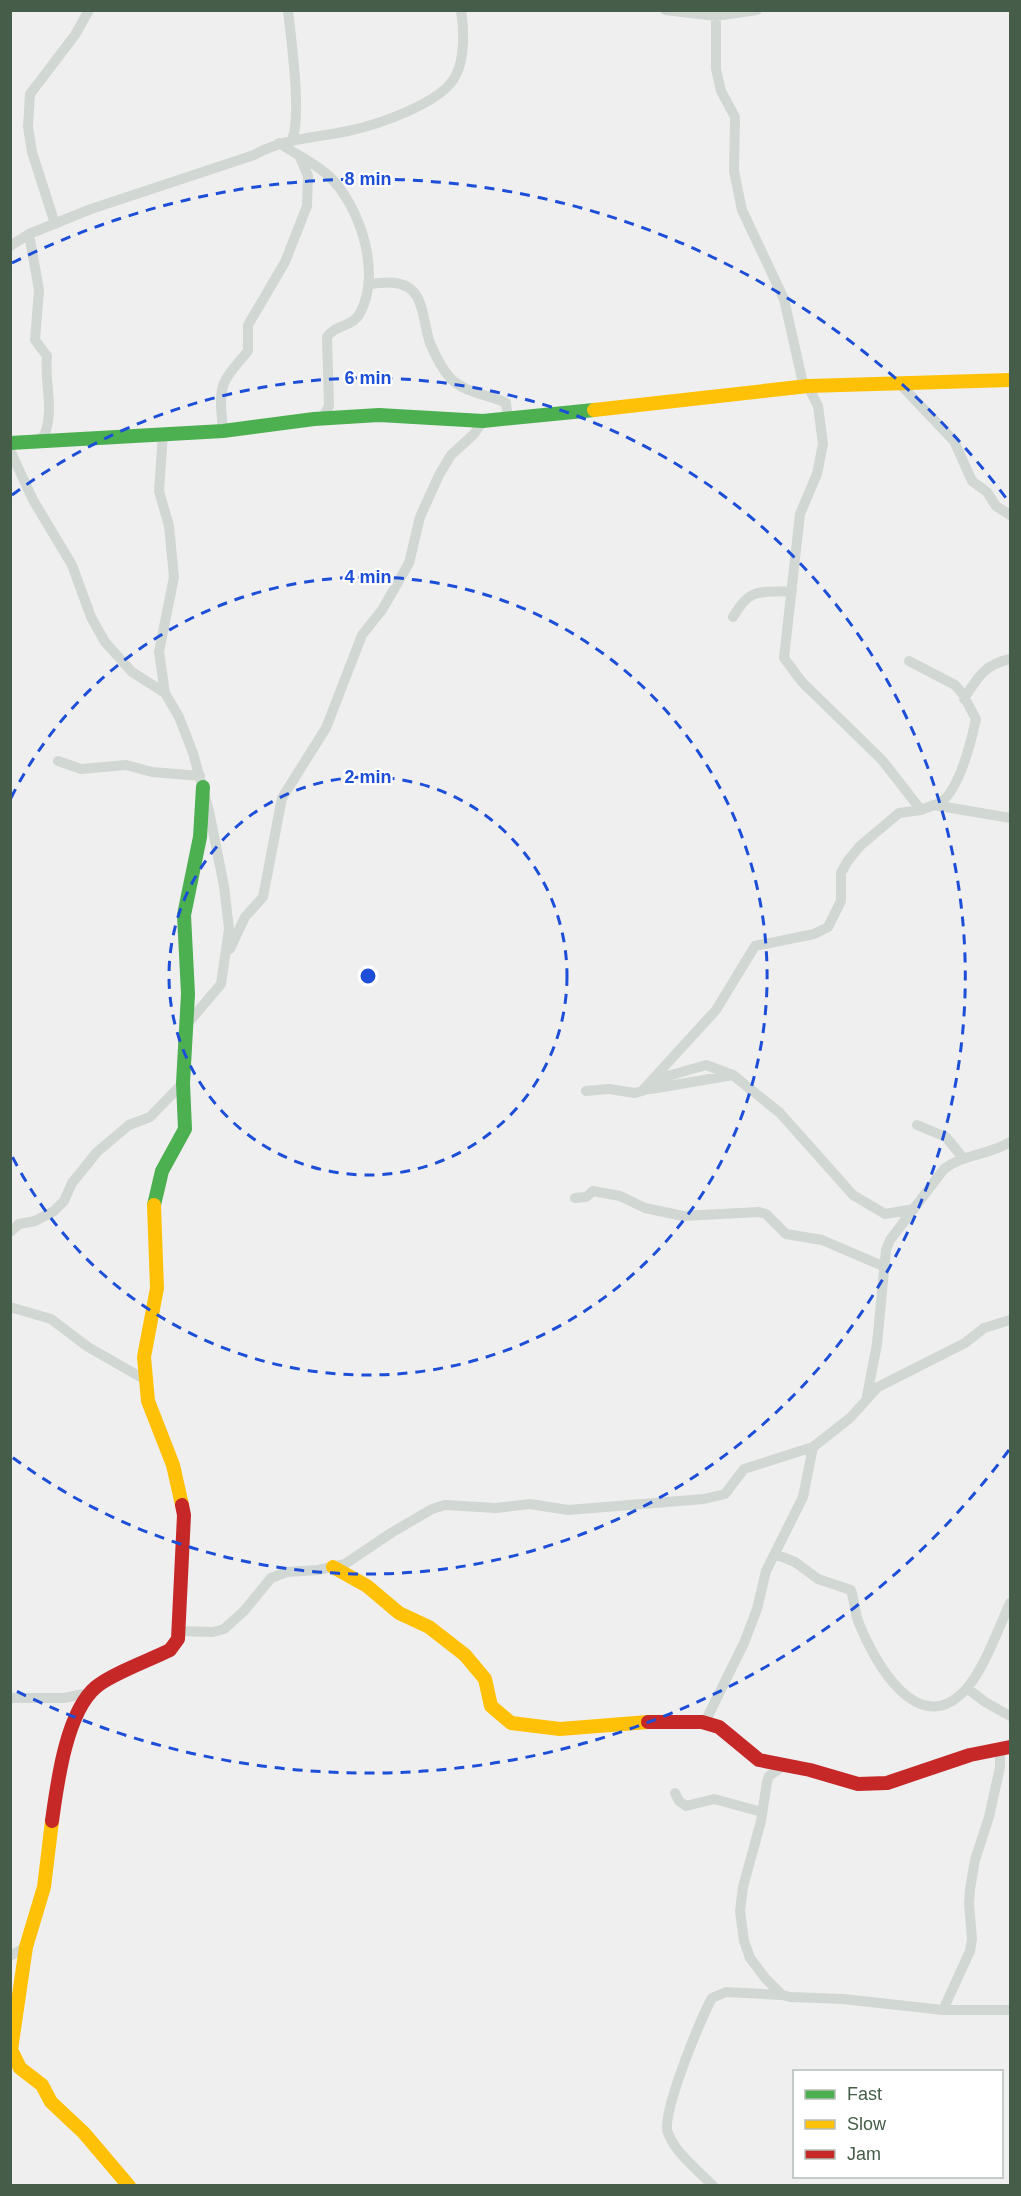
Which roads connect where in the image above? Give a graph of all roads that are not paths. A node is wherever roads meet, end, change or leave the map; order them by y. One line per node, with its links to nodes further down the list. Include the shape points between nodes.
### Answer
1 (89, 10): 10 (street, via 30,94 28,127 32,152)
2 (288, 10): 7 (street, via 296,103 296,131)
3 (461, 10): 7 (street, via 459,66 456,77 444,88 403,115 347,131)
4 (665, 10): 6 (street)
5 (757, 10): 6 (street)
6 (716, 16): 16 (street, via 716,69 721,92 735,117 733,150 738,195 784,299)
7 (292, 140): 8 (street)
8 (279, 143): 9 (street); 10 (street)
9 (300, 157): 13 (street, via 331,178 351,205 365,247); 20 (street, via 308,176 307,206 285,262 248,325 248,351 221,388)
10 (55, 224): 11 (street)
11 (28, 234): 12 (street); 22 (street, via 39,290 35,340 47,356 50,410 44,436)
12 (10, 246)
13 (368, 284): 17 (street, via 395,282 414,293 423,307 430,344 445,372 478,395 506,403); 18 (street, via 357,317 327,337 329,406 323,417)
14 (1011, 380): 15 (street)
15 (901, 385): 16 (street); 24 (street, via 954,441 972,481 987,492 996,506)
16 (806, 387): 17 (street); 25 (street, via 818,406 823,444 817,474 800,514)
17 (508, 418): 19 (street)
18 (314, 419): 19 (street, via 379,415); 20 (street)
19 (483, 421): 36 (street, via 451,455 432,489 420,517 410,563 362,635 326,728 282,798 263,897 245,917)
20 (224, 431): 21 (street)
21 (163, 434): 22 (street); 29 (street, via 159,491 169,526 174,578 159,652)
22 (37, 440): 23 (street)
23 (11, 451): 29 (street, via 33,500 72,565 105,642 132,672)
24 (1011, 515)
25 (792, 591): 26 (street, via 751,594); 34 (street, via 786,662 882,760)
26 (734, 617)
27 (1011, 659): 30 (street, via 982,671)
28 (909, 661): 30 (street, via 955,685)
29 (165, 693): 32 (street, via 186,734)
30 (964, 699): 33 (street, via 976,720 952,792)
31 (58, 761): 32 (street, via 81,769 126,765)
32 (202, 782): 36 (street, via 224,886 229,929); 37 (street, via 200,837 184,915)
33 (934, 805): 34 (street); 35 (street)
34 (921, 810): 39 (street, via 899,813 852,853 841,873 841,901 828,927 814,934 755,946 716,1010)
35 (1011, 818)
36 (224, 964): 37 (street, via 218,989)
37 (188, 1023): 38 (street)
38 (183, 1083): 46 (street, via 150,1117 129,1125 97,1152 54,1211 36,1221 19,1224); 50 (street, via 185,1129 162,1171 154,1197 157,1288 148,1329)
39 (645, 1090): 40 (street); 45 (street, via 733,1075 800,1132 853,1195 885,1214)
40 (586, 1091)
41 (917, 1125): 43 (street, via 946,1137)
42 (1011, 1142): 43 (street)
43 (963, 1158): 45 (street, via 944,1169)
44 (575, 1198): 47 (street, via 601,1191 645,1208 683,1216 759,1212 786,1234 822,1240)
45 (914, 1209): 47 (street, via 890,1240)
46 (10, 1232)
47 (885, 1267): 51 (street)
48 (10, 1307): 50 (street, via 51,1319 87,1347)
49 (1011, 1320): 51 (street, via 984,1328 965,1343 894,1377)
50 (144, 1379): 56 (street, via 148,1401 173,1466 184,1515)
51 (867, 1397): 52 (street, via 850,1418)
52 (813, 1447): 53 (street, via 803,1497); 54 (street, via 744,1469 725,1494 704,1499 568,1510 530,1504 495,1508 445,1505 391,1533 354,1560)
53 (775, 1554): 57 (street, via 795,1562 818,1579 851,1590 857,1618 873,1652 908,1700 939,1707); 61 (street, via 744,1643)
54 (333, 1567): 56 (street, via 287,1572 272,1578 224,1629); 61 (street, via 465,1654 485,1679 491,1706 511,1722 560,1729)
55 (1011, 1603): 57 (street)
56 (178, 1631): 58 (street, via 178,1639 170,1650 108,1679)
57 (967, 1688): 60 (street)
58 (89, 1693): 59 (street, via 64,1698); 66 (street, via 59,1765 44,1887)
59 (10, 1698)
60 (1011, 1716)
61 (705, 1722): 63 (street, via 719,1727 749,1755)
62 (1005, 1748): 63 (street, via 970,1755 887,1783 858,1784 810,1770); 69 (street, via 970,1889 970,1951)
63 (782, 1767): 65 (street, via 769,1776)
64 (675, 1793): 65 (street, via 686,1806 714,1799)
65 (762, 1812): 68 (street, via 740,1911 745,1948)
66 (26, 1947): 67 (street); 71 (street)
67 (10, 1956)
68 (782, 1995): 69 (street); 73 (street, via 726,1992 711,1998 678,2083 666,2131 673,2145)
69 (943, 2010): 70 (street)
70 (1011, 2010)
71 (11, 2057): 72 (street, via 42,2085 51,2102 84,2133)
72 (129, 2186)
73 (713, 2186)

